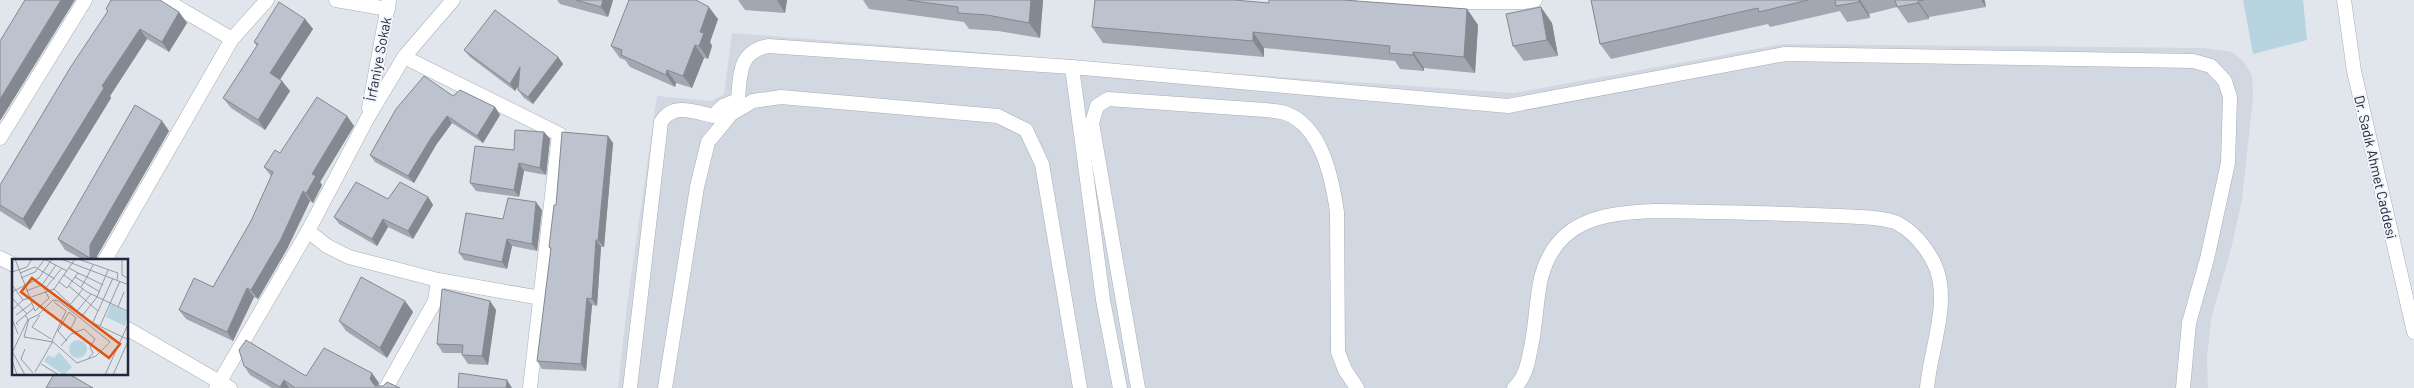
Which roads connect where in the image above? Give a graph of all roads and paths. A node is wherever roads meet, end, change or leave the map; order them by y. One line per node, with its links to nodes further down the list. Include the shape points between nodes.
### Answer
1 (84, 0): 15 (street)
2 (165, 0): 11 (street)
3 (267, 0): 11 (street)
4 (336, 0): 10 (street)
5 (453, 0): 12 (street)
6 (1364, 0): 9 (street)
7 (1535, 0): 9 (street)
8 (2344, 0): 23 (street, Dr. Sadık Ahmet Caddesi, via 2354,71)
9 (1383, 1)
10 (388, 4): 14 (street, İrfaniye Sokak)
11 (232, 39): 18 (street)
12 (404, 57): 14 (street); 21 (street, via 559,134)
13 (1072, 67): 27 (street, via 768,46 756,49 745,58 740,70 738,100 723,106 713,116 686,110 667,113 661,122); 30 (street, via 1103,300); 35 (street, via 1508,106 1785,54 2194,61 2211,66 2225,81 2230,97 2228,163 2189,323)
14 (367, 119): 16 (street)
15 (0, 138)
16 (308, 231): 20 (street, via 349,257); 24 (street)
17 (0, 258): 19 (street)
18 (106, 259)
19 (12, 264)
20 (438, 280): 21 (street); 25 (street, via 435,301)
21 (540, 298): 26 (street)
22 (129, 330): 24 (street)
23 (2414, 332)
24 (222, 386)
25 (386, 388)
26 (530, 388)
27 (630, 388)
28 (665, 388): 29 (street, via 697,187 708,142 731,114 754,101 781,97 998,116 1026,130 1042,164)
29 (1080, 388)
30 (1120, 388)
31 (1138, 388): 32 (street, via 1092,123 1097,106 1108,99 1266,110 1286,114 1303,125 1317,143 1334,190 1338,352 1344,370)
32 (1357, 388)
33 (1514, 388): 34 (street, via 1526,370 1541,280 1549,253 1569,231 1596,218 1655,210 1819,215 1896,223 1916,237 1933,260 1940,281 1942,307)
34 (1926, 388)
35 (2183, 388)

